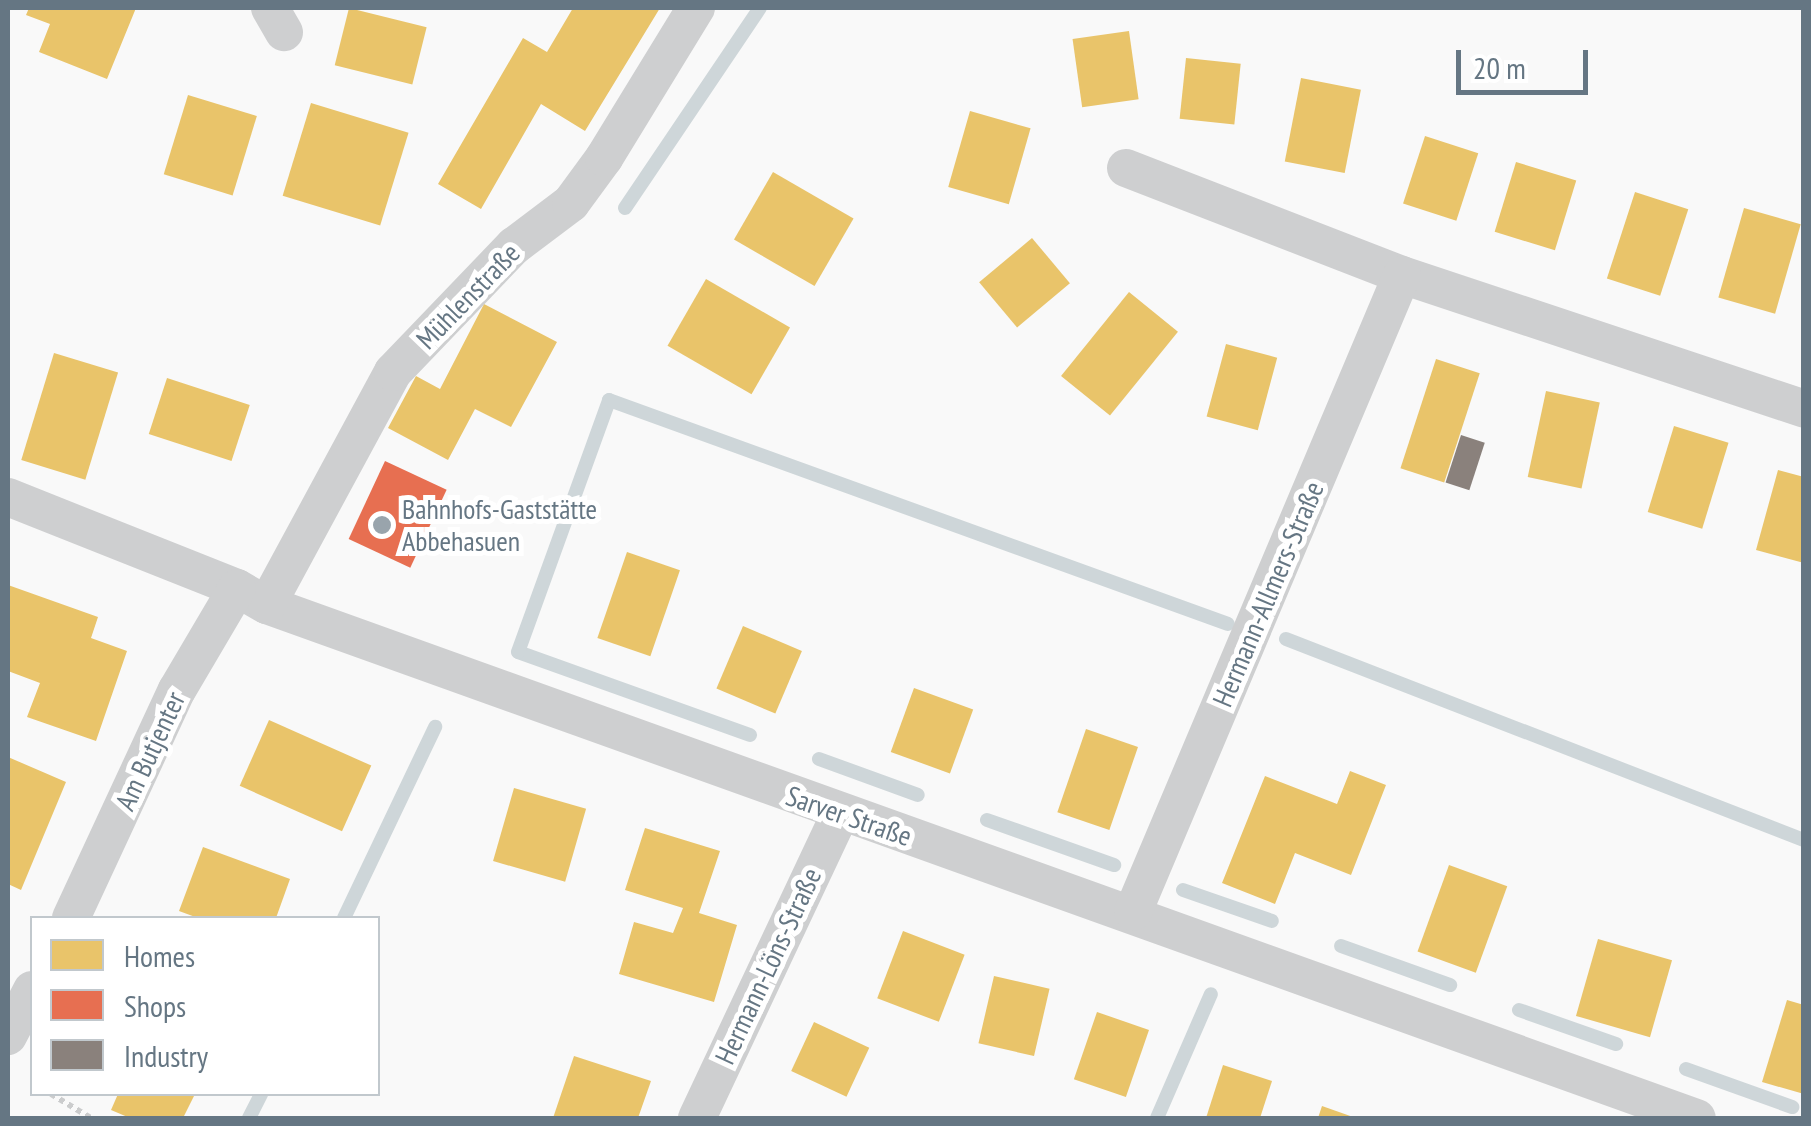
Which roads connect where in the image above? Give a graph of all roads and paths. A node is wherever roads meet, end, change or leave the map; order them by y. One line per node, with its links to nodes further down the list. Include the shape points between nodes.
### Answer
1 (696, 8): 6 (street, Mühlenstraße, via 570,203 514,246 393,372)
2 (1126, 168): 3 (street)
3 (1402, 275): 4 (street); 8 (street, Hermann-Allmers-Straße)
4 (1804, 409)
5 (8, 498): 6 (street, Sarver Straße)
6 (252, 596): 7 (street, Sarver Straße); 9 (street, Am Butjenter, via 177,690)
7 (840, 814): 8 (street, Sarver Straße); 14 (street, Hermann-Löns-Straße)
8 (1133, 912): 15 (street, Sarver Straße)
9 (72, 916)
10 (30, 994): 11 (street)
11 (8, 1036)
12 (54, 1096): 13 (path)
13 (91, 1118)
14 (697, 1118)
15 (1697, 1118)

